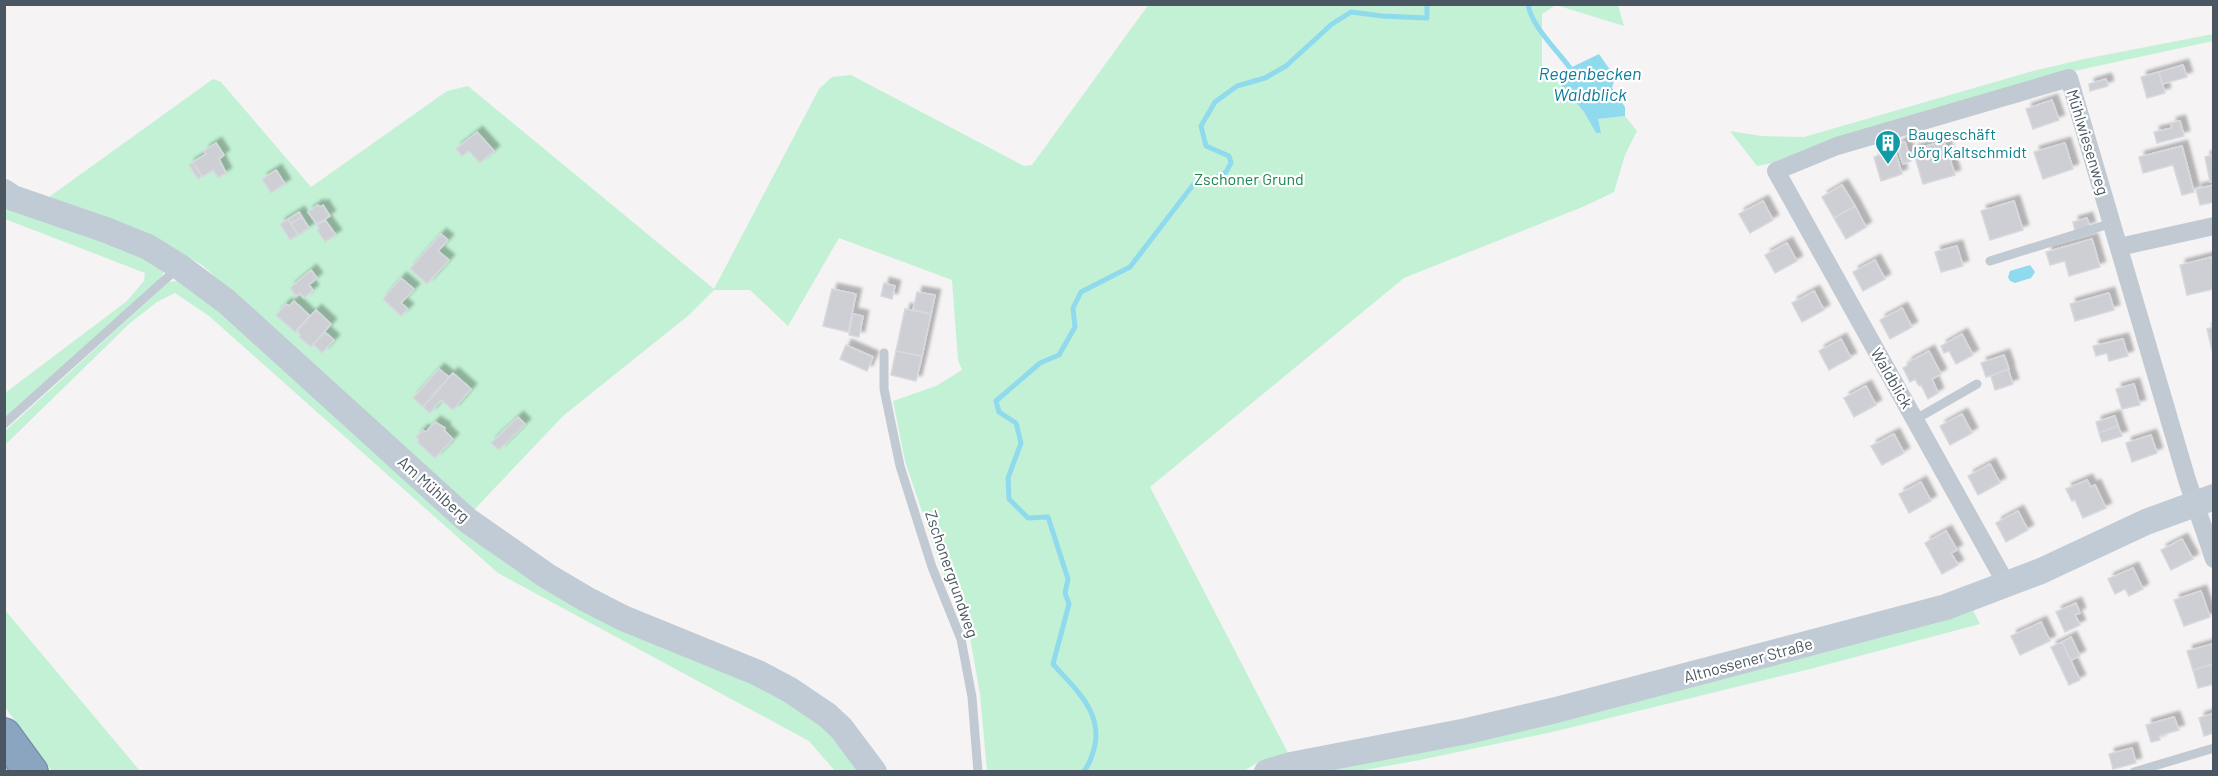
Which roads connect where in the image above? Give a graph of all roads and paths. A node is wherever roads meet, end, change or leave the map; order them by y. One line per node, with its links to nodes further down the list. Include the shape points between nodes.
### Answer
1 (1776, 171): 3 (street, Mühlwiesenweg, via 1837,146 2069,78); 10 (street, Waldblick)
2 (4, 192): 7 (street, Am Mühlberg, via 148,247)
3 (2112, 223): 5 (street, Mühlwiesenweg); 6 (lane)
4 (2214, 226): 5 (street)
5 (2119, 247): 12 (street, Mühlwiesenweg)
6 (1990, 261)
7 (180, 267): 11 (lane); 18 (street, Am Mühlberg, via 228,302 467,520 586,599 790,690 841,728)
8 (884, 353): 19 (lane, Zschonergrundweg, via 884,389 900,466 932,567 961,639 972,697)
9 (1977, 384): 10 (lane)
10 (1916, 419): 14 (street, Waldblick)
11 (4, 424)
12 (2204, 500): 13 (street, Mühlwiesenweg); 14 (street, Altnossener Straße)
13 (2214, 559)
14 (2007, 585): 20 (street, Altnossener Straße, via 1946,607 1556,710)
15 (4, 735): 17 (highway)
16 (2214, 748): 21 (lane)
17 (31, 771)
18 (874, 771)
19 (978, 771)
20 (1267, 771)
21 (2134, 771)

